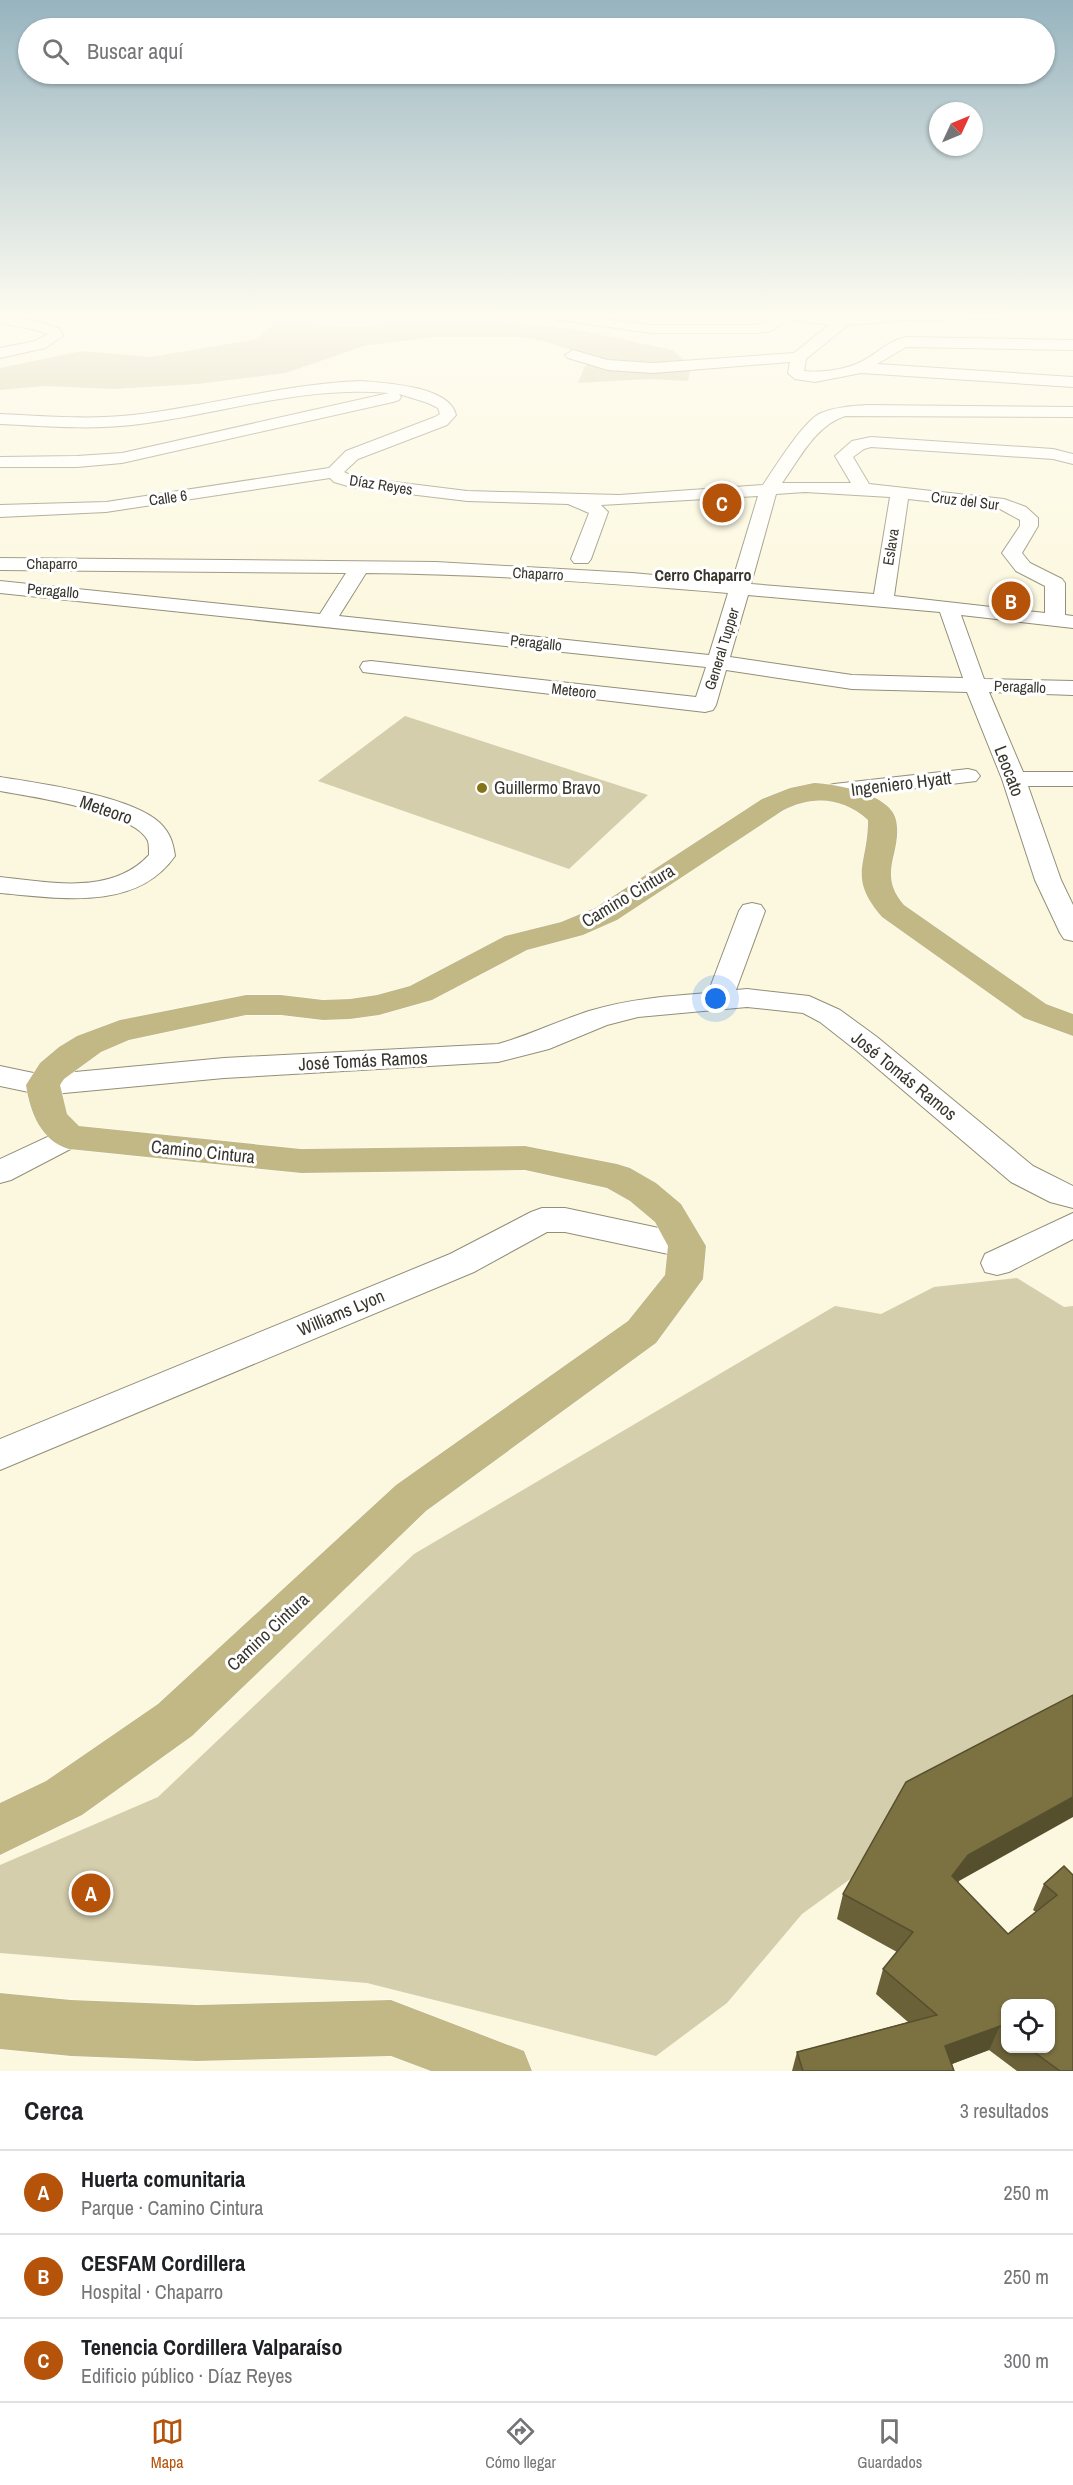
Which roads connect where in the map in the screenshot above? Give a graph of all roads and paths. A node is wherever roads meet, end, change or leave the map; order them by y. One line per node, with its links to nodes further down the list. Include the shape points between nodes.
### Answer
1 (181, 412): 8 (street, Díaz Reyes, via 132,420 73,423)
2 (329, 412): 10 (street, via 122,458)
3 (448, 412): 11 (street, Díaz Reyes, via 441,421 352,455)
4 (842, 412): 12 (street, General Tupper, via 814,426)
5 (903, 412): 7 (street, General Tupper)
6 (1073, 412): 7 (street, General Tupper)
7 (1026, 413)
8 (0, 419)
9 (1073, 459): 13 (street, via 1053,454 871,442 858,445 844,456)
10 (0, 462)
11 (334, 472): 15 (street, Díaz Reyes, via 351,482 467,496); 16 (street, Calle 6, via 106,507)
12 (769, 489): 13 (street, Cruz del Sur); 15 (street, Díaz Reyes, via 619,500); 21 (street, General Tupper)
13 (863, 489): 14 (street, Cruz del Sur)
14 (900, 493): 22 (street, Eslava); 25 (street, Cruz del Sur, via 1004,504 1029,518 1029,526 1012,553 1023,567 1055,583)
15 (569, 498): 17 (street, via 599,512)
16 (0, 511)
17 (581, 559)
18 (0, 564): 19 (street, Chaparro)
19 (360, 567): 21 (street, Chaparro, via 632,579); 24 (street)
20 (0, 587): 24 (street, Peragallo)
21 (741, 589): 22 (street, Chaparro); 26 (street, General Tupper)
22 (882, 602): 23 (street, Chaparro)
23 (948, 608): 25 (street, Chaparro); 28 (street, Leocato)
24 (327, 621): 26 (street, Peragallo)
25 (1064, 621)
26 (718, 662): 28 (street, Peragallo, via 852,682); 30 (street, General Tupper)
27 (371, 667): 30 (street, Meteoro)
28 (975, 686): 29 (street, Peragallo); 32 (street, Leocato)
29 (1073, 688)
30 (705, 705)
31 (968, 776): 35 (street, Ingeniero Hyatt)
32 (1014, 779): 33 (street); 36 (street, Leocato)
33 (1073, 779)
34 (0, 784): 37 (street, Meteoro, via 37,789 126,813 159,837 162,856 153,870 132,883 105,889)
35 (834, 792): 41 (main road, Camino Cintura, via 867,806 882,818 875,863 882,900 1035,1011); 43 (main road, Camino Cintura, via 806,792 782,799 606,914 572,929 516,943 422,993 350,1009 246,1005 120,1031 71,1055)
36 (1060, 880): 39 (street, Leocato)
37 (0, 885)
38 (752, 911): 40 (street)
39 (1073, 933)
40 (719, 1000): 43 (street, José Tomás Ramos, via 622,1011 498,1053 224,1068); 46 (street, José Tomás Ramos, via 789,1001 809,1005 830,1016 913,1080 1022,1174)
41 (1073, 1026)
42 (0, 1076): 43 (street, José Tomás Ramos)
43 (43, 1085): 44 (main road, via 52,1121)
44 (69, 1137): 45 (street); 48 (main road, Camino Cintura, via 301,1161 525,1158 617,1177 668,1213)
45 (0, 1172)
46 (1073, 1197)
47 (1073, 1225): 49 (street)
48 (687, 1246): 50 (street, Williams Lyon, via 585,1223 542,1220 462,1263); 51 (main road, Camino Cintura, via 684,1279 642,1332 411,1498 175,1720 64,1798)
49 (997, 1263)
50 (0, 1455)
51 (0, 1830)
52 (0, 2021): 53 (main road, via 197,2033 390,2028)
53 (504, 2071)

